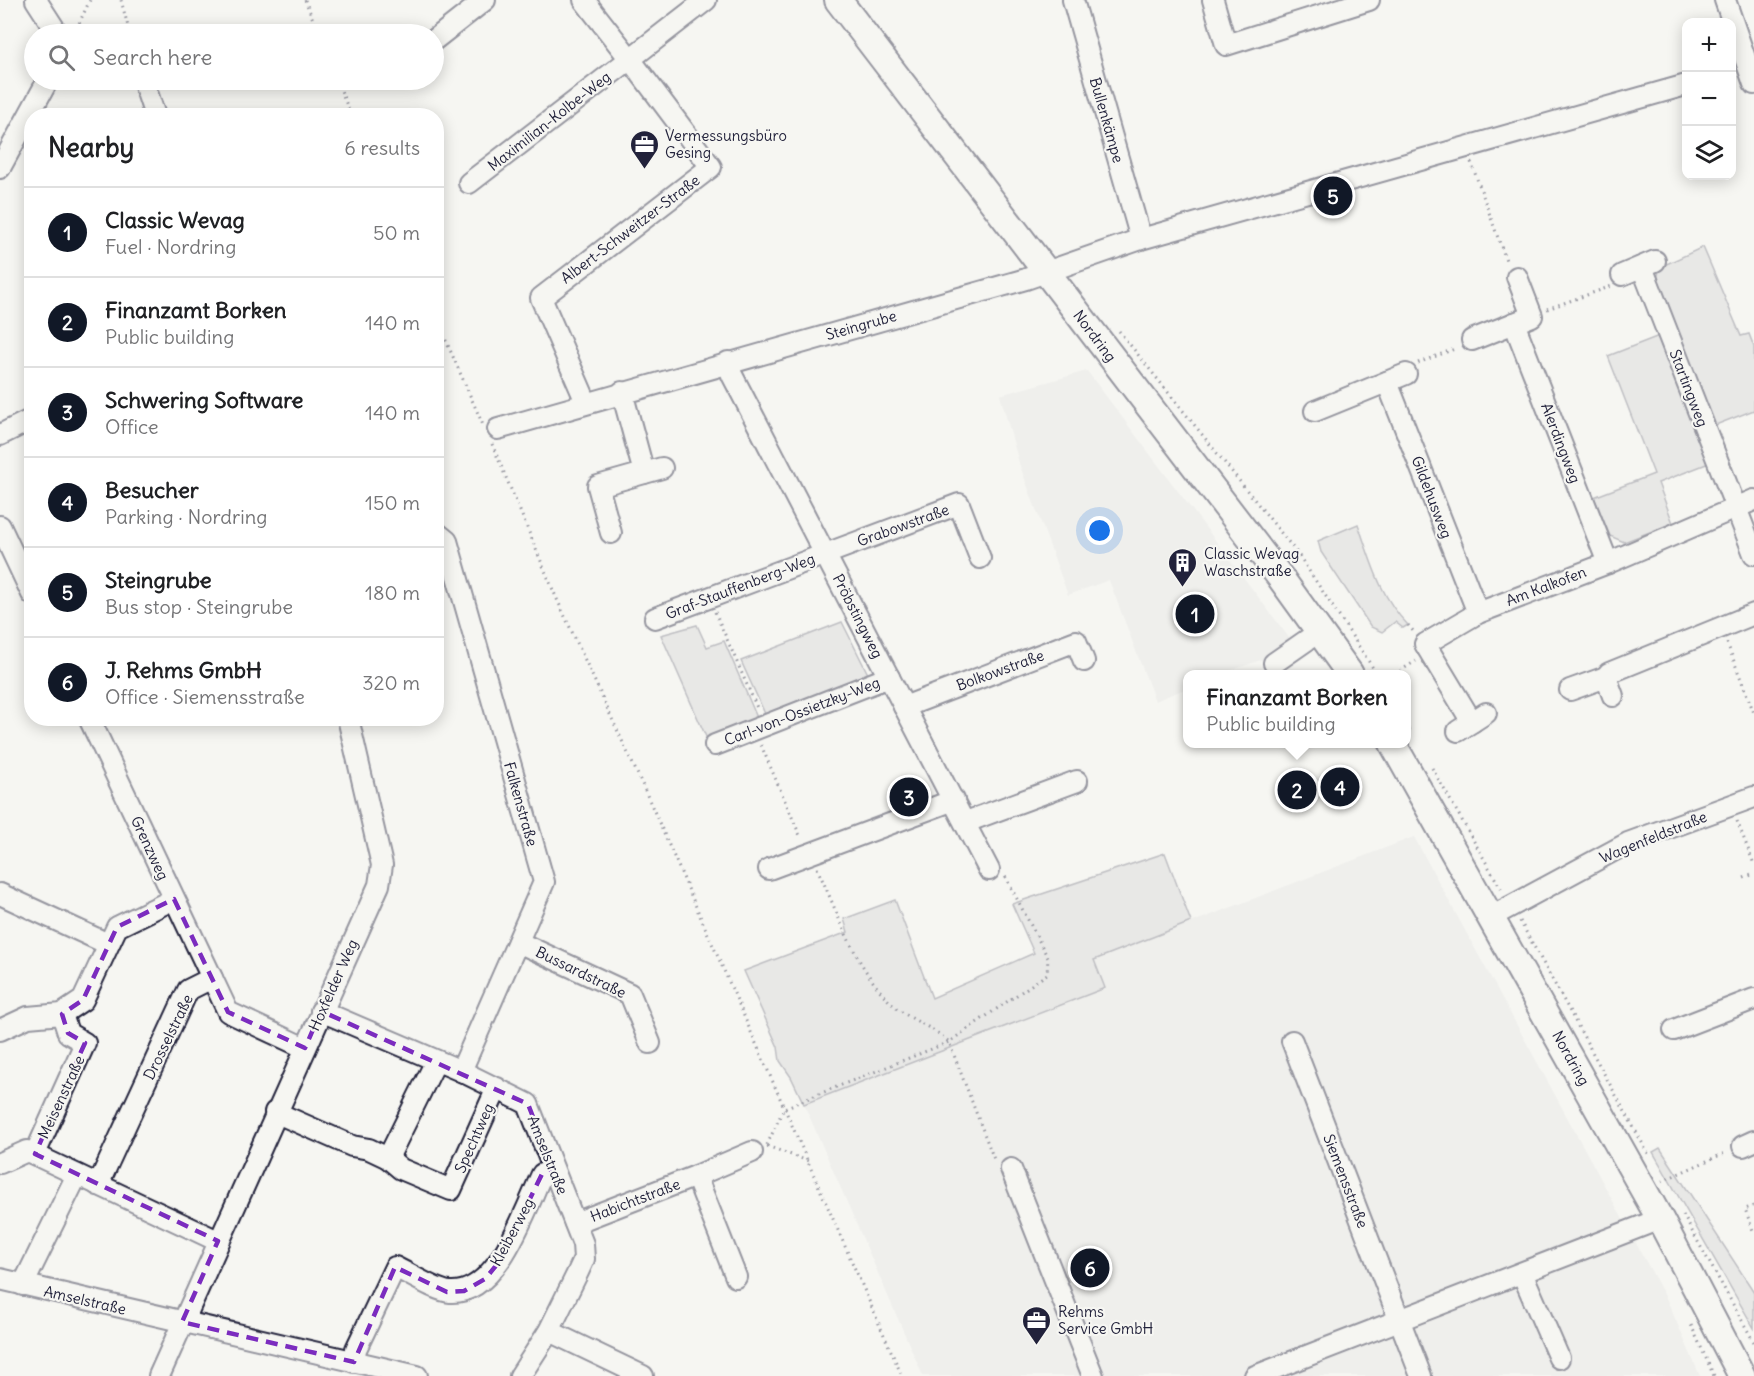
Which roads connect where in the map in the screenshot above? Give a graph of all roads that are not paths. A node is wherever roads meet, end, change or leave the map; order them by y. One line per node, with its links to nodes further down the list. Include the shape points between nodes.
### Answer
1 (36, 0): 10 (street)
2 (485, 0): 11 (street)
3 (584, 0): 12 (street)
4 (706, 0): 12 (street)
5 (838, 0): 23 (main road, Nordring)
6 (1073, 0): 22 (street, Bullenkämpe)
7 (1213, 0): 8 (street, via 1226,45)
8 (1369, 0)
9 (1725, 0): 13 (street)
10 (52, 24)
11 (444, 32)
12 (630, 59): 21 (street, Maximilian-Kolbe-Weg); 32 (street, Albert-Schweitzer-Straße, via 711,167 541,298)
13 (1747, 73)
14 (1682, 86): 22 (street, Steingrube)
15 (43, 90): 17 (street)
16 (146, 90): 18 (street)
17 (33, 108)
18 (152, 108)
19 (24, 124): 20 (street)
20 (0, 168)
21 (469, 183)
22 (1141, 239): 23 (street, Steingrube)
23 (1046, 272): 28 (street, Steingrube); 49 (main road, Nordring)
24 (1622, 275): 37 (street, Startingweg, via 1648,264)
25 (1517, 277): 26 (street, via 1532,316)
26 (1514, 323): 27 (street); 44 (street, Alerdingweg)
27 (1472, 339)
28 (728, 362): 31 (street, Steingrube); 41 (street, Pröbstingweg)
29 (1406, 374): 30 (street)
30 (1387, 382): 33 (street); 46 (street, Gildehusweg)
31 (622, 392): 32 (street, Steingrube); 39 (street, via 653,470 598,486)
32 (586, 402): 35 (street, Steingrube)
33 (1315, 411)
34 (24, 422): 36 (street)
35 (491, 433)
36 (0, 435)
37 (1745, 504): 42 (street, Startingweg); 44 (street, Am Kalkofen)
38 (0, 526): 45 (street)
39 (611, 532)
40 (444, 539): 72 (street, Falkenstraße, via 543,882)
41 (825, 553): 43 (street, Grabowstraße, via 959,504); 48 (street, Graf-Stauffenberg-Weg); 53 (street, Pröbstingweg)
42 (1754, 554)
43 (980, 558)
44 (1608, 563): 46 (street, Am Kalkofen)
45 (24, 577)
46 (1478, 613): 58 (street, Am Kalkofen, via 1428,648)
47 (1754, 614): 54 (street)
48 (655, 618)
49 (1320, 632): 51 (street); 52 (main road, Nordring)
50 (1084, 661): 57 (street, Bolkowstraße, via 1076,641)
51 (1274, 663)
52 (1347, 670)
53 (889, 677): 57 (street, Pröbstingweg); 61 (street, Carl-von-Ossietzky-Weg)
54 (1606, 677): 55 (street); 56 (street)
55 (1570, 690)
56 (1612, 696)
57 (904, 707): 65 (street, Pröbstingweg)
58 (1472, 722)
59 (93, 726): 70 (street, Grenzweg)
60 (350, 726): 76 (street, Hoxfelder Weg, via 382,865 379,885)
61 (715, 745)
62 (1408, 748): 71 (main road, Nordring)
63 (1077, 781): 66 (street)
64 (1754, 797): 71 (street, Wagenfeldstraße, via 1628,843)
65 (954, 800): 66 (street, Pröbstingweg); 67 (street)
66 (966, 822): 68 (street, Pröbstingweg)
67 (769, 869)
68 (989, 870)
69 (0, 894): 73 (street)
70 (174, 899): 73 (street, via 117,927); 74 (street, Grenzweg)
71 (1501, 912): 96 (main road, Nordring, via 1658,1186)
72 (518, 942): 81 (street, Bussardstraße, via 630,994); 84 (street, Falkenstraße)
73 (108, 944): 77 (street, via 83,1000)
74 (212, 978): 82 (street, via 228,1012); 95 (street, Drosselstraße, via 188,990)
75 (1754, 999): 79 (street)
76 (321, 1011): 82 (street, Hoxfelder Weg); 83 (street, Amselstraße)
77 (62, 1014): 78 (street, via 28,1017); 88 (street, Meisenstraße, via 68,1033 86,1043)
78 (0, 1030)
79 (1674, 1030)
80 (1292, 1041): 103 (street, Siemensstraße)
81 (650, 1043)
82 (305, 1047): 86 (street, Hoxfelder Weg)
83 (436, 1061): 84 (street, Amselstraße); 89 (street)
84 (461, 1071): 85 (street, Amselstraße)
85 (497, 1088): 89 (street, Spechtweg, via 451,1190 401,1169); 91 (street, Amselstraße, via 528,1104)
86 (275, 1112): 89 (street, Spechtweg); 98 (street, Hoxfelder Weg)
87 (759, 1149): 94 (street, Habichtstraße)
88 (35, 1154): 90 (street, via 27,1151); 93 (street)
89 (388, 1158)
90 (0, 1163)
91 (553, 1169): 97 (street, Amselstraße); 107 (street, Kleiberweg, via 542,1174 499,1262 485,1279 464,1291 447,1292 395,1267 356,1348)
92 (1011, 1169): 108 (street)
93 (77, 1175): 95 (street); 102 (street)
94 (696, 1176): 97 (street, Habichtstraße); 100 (street, Habichtstraße)
95 (98, 1185): 98 (street)
96 (1670, 1214): 99 (street); 115 (main road, Nordring)
97 (575, 1223): 105 (street, Amselstraße, via 584,1259)
98 (218, 1241): 104 (street, Hoxfelder Weg)
99 (1522, 1273): 103 (street); 106 (street)
100 (736, 1277)
101 (0, 1279): 102 (street, Amselstraße)
102 (23, 1285): 104 (street, Amselstraße)
103 (1400, 1321): 113 (street); 114 (street, Siemensstraße)
104 (182, 1322): 107 (street, Amselstraße); 109 (street, Hoxfelder Weg)
105 (549, 1331): 111 (street, Amselstraße); 112 (street)
106 (1559, 1358)
107 (354, 1362): 110 (street, Amselstraße)
108 (1088, 1375)
109 (159, 1376)
110 (417, 1376)
111 (520, 1376)
112 (643, 1376)
113 (1256, 1376)
114 (1421, 1376)
115 (1742, 1376)

